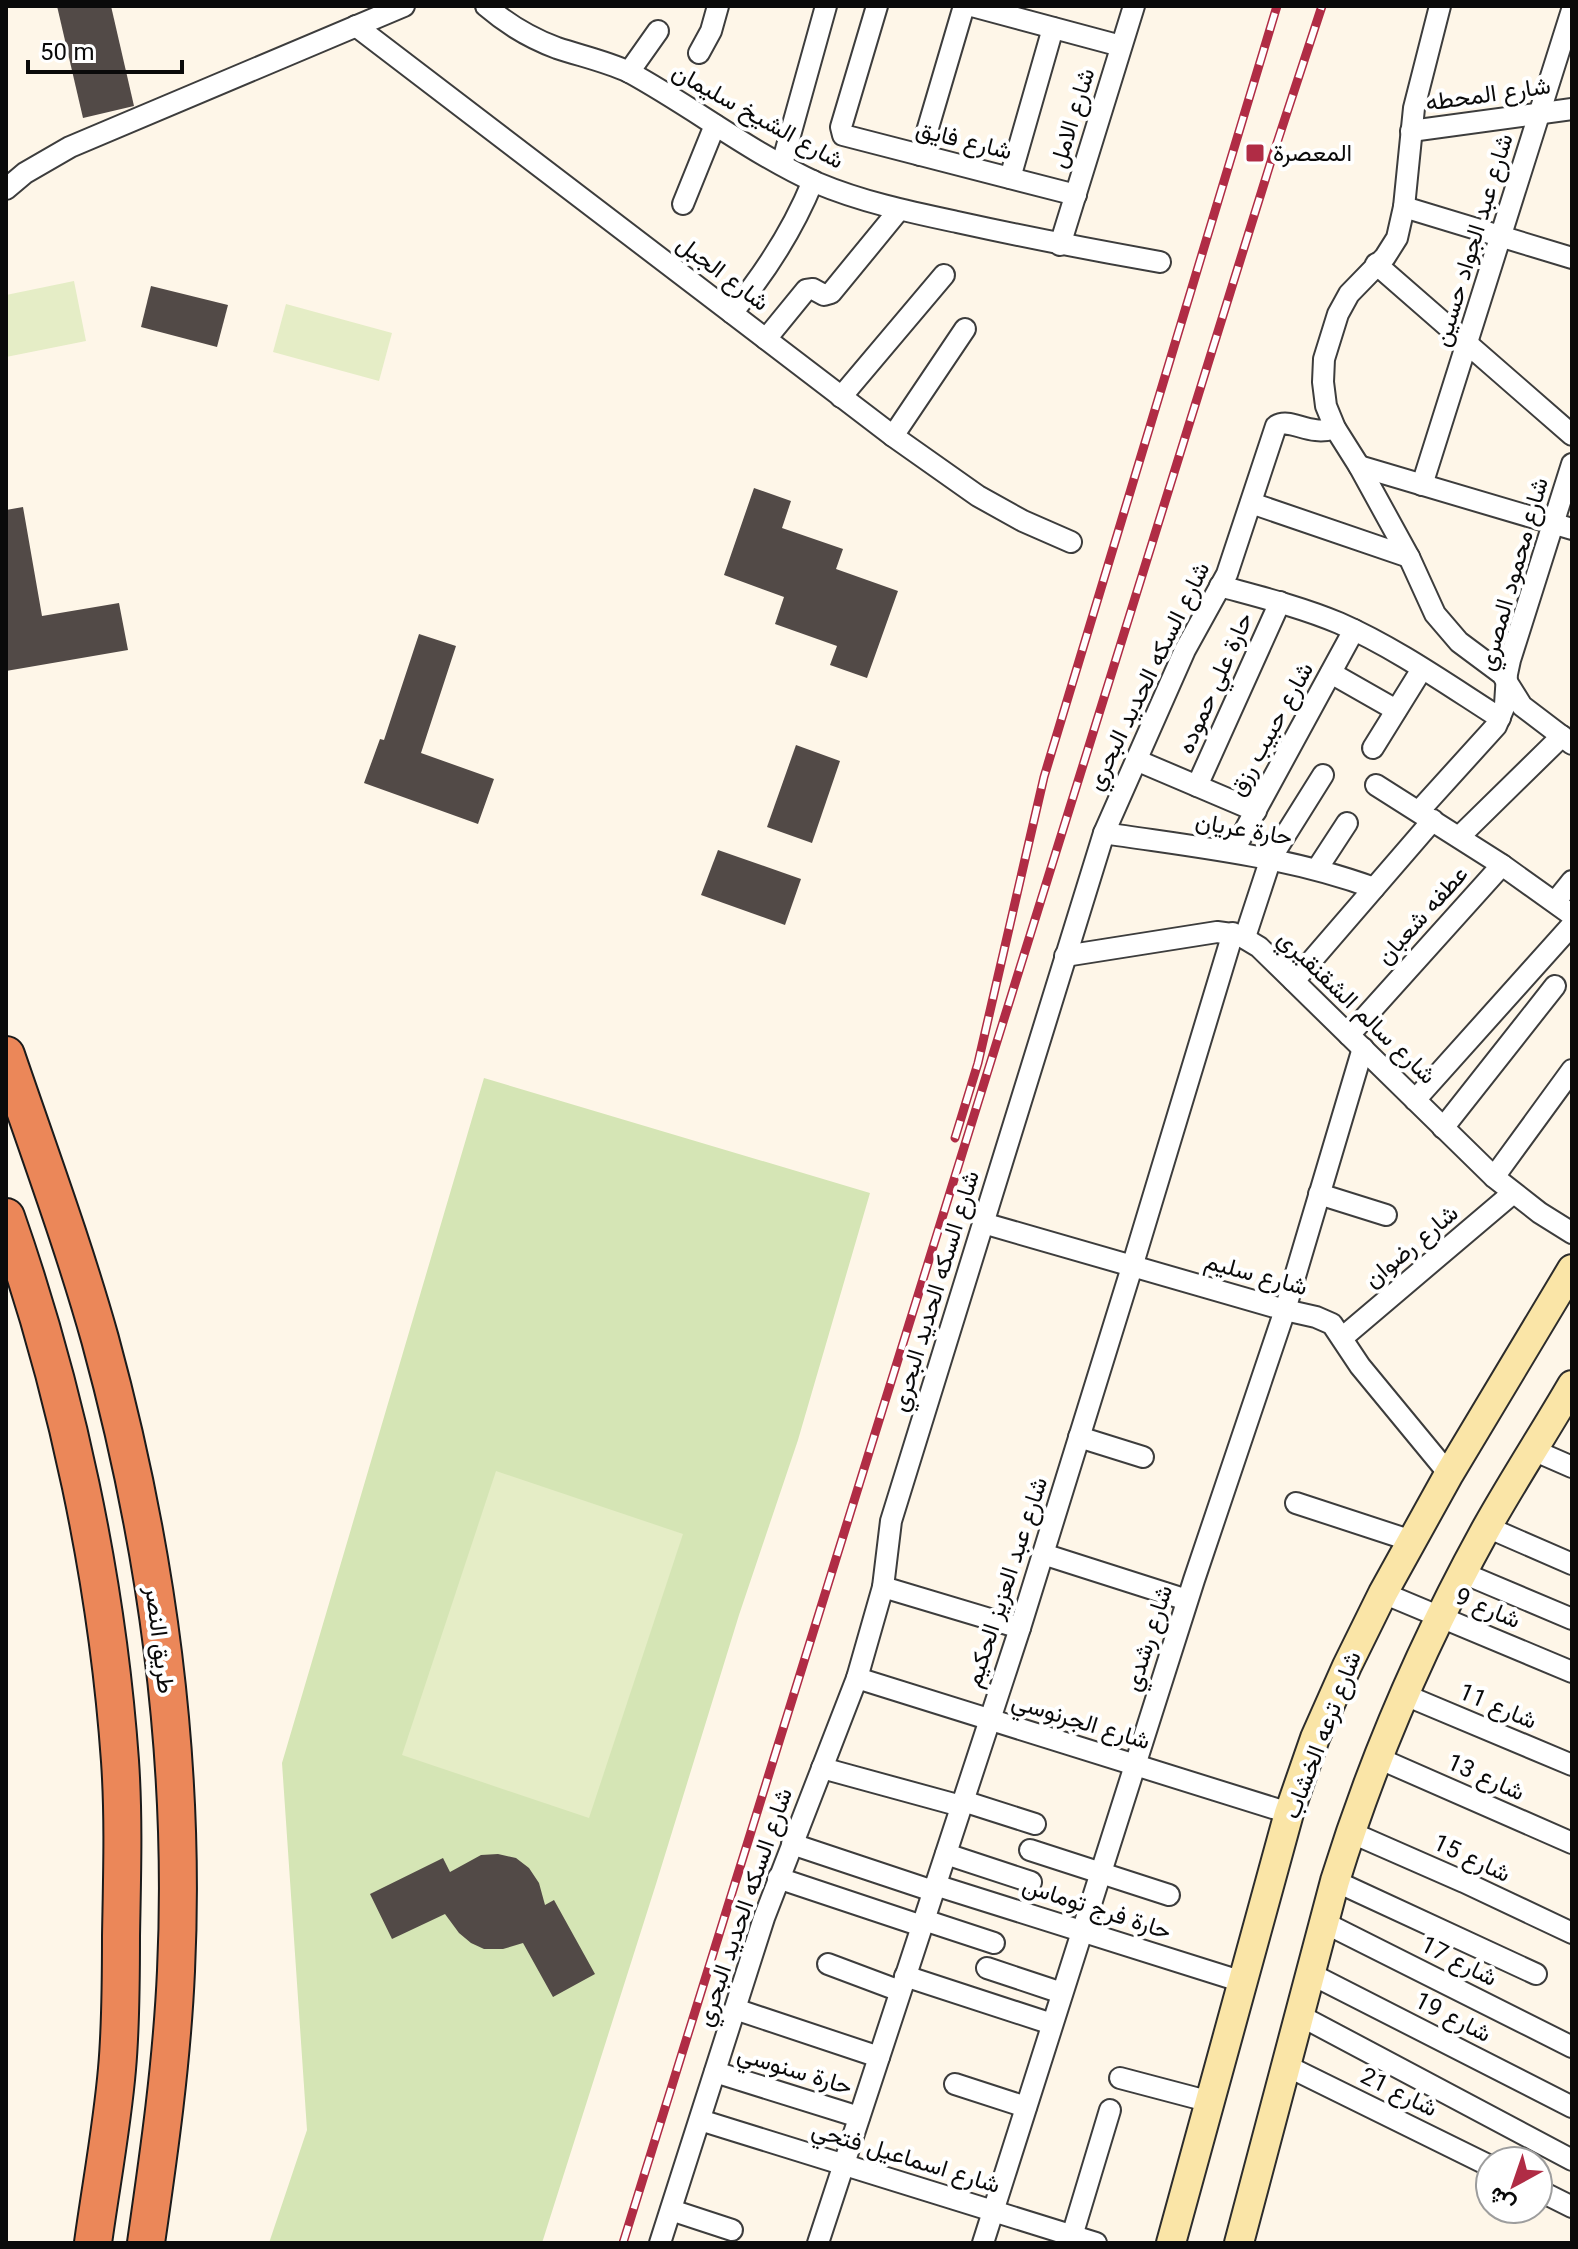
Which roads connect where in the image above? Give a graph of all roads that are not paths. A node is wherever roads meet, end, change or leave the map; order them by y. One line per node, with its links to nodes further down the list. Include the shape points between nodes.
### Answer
1 (404, 6): 11 (street)
2 (486, 6): 16 (street, شارع الشيخ سليمان, via 532,38)
3 (718, 6): 15 (street)
4 (826, 6): 22 (street)
5 (877, 6): 21 (street, شارع فايق, via 841,131)
6 (964, 6): 21 (street)
7 (972, 6): 12 (street)
8 (1134, 6): 14 (street, شارع الامل)
9 (1440, 6): 20 (street)
10 (1572, 10): 18 (street, شارع عبد الجواد حسين)
11 (356, 26): 25 (street, via 70,147); 36 (street, شارع الجبل)
12 (1053, 28): 14 (street); 23 (street)
13 (658, 31): 16 (street)
14 (1121, 46): 26 (street, شارع الامل)
15 (699, 53)
16 (629, 72): 19 (street, شارع الشيخ سليمان)
17 (1572, 109): 18 (street, شارع المحطه)
18 (1540, 113): 20 (street, شارع المحطه); 30 (street, شارع عبد الجواد حسين)
19 (715, 125): 22 (street, شارع الشيخ سليمان); 27 (street)
20 (1411, 131): 28 (street)
21 (920, 155): 23 (street, شارع فايق)
22 (782, 164): 24 (street, شارع الشيخ سليمان)
23 (1010, 178): 26 (street, شارع فايق)
24 (813, 181): 29 (street, شارع الشيخ سليمان); 36 (street, via 780,248)
25 (6, 189)
26 (1076, 195): 31 (street, شارع الامل)
27 (683, 204)
28 (1404, 207): 30 (street); 34 (street, via 1397,238)
29 (899, 210): 31 (street, شارع الشيخ سليمان); 38 (street, via 831,293 806,290)
30 (1501, 236): 32 (street); 39 (street, شارع عبد الجواد حسين)
31 (1060, 245): 33 (street, شارع الشيخ سليمان)
32 (1572, 258)
33 (1160, 262)
34 (1376, 264): 39 (street); 41 (street, via 1338,314 1324,359 1326,406)
35 (944, 275): 40 (street)
36 (732, 313): 38 (street, شارع الجبل)
37 (965, 329): 43 (street)
38 (766, 339): 40 (street, شارع الجبل)
39 (1467, 344): 42 (street); 46 (street, شارع عبد الجواد حسين)
40 (841, 397): 43 (street, شارع الجبل)
41 (1335, 428): 45 (street); 47 (street, شارع السكه الحديد البحري, via 1318,432 1278,424)
42 (1572, 435)
43 (893, 436): 49 (street, شارع الجبل, via 978,496)
44 (1572, 464): 48 (street, شارع محمود المصري)
45 (1359, 466): 46 (street); 50 (street)
46 (1422, 485): 48 (street)
47 (1251, 503): 50 (street); 51 (street, شارع السكه الحديد البحري)
48 (1563, 526): 56 (street, شارع محمود المصري)
49 (1071, 542)
50 (1409, 557): 56 (street, via 1447,628)
51 (1220, 586): 52 (street); 61 (street, شارع السكه الحديد البحري)
52 (1280, 602): 53 (street); 64 (street, حارة علي حموده)
53 (1354, 630): 54 (street); 55 (street, شارع حبيب رزق)
54 (1422, 669): 57 (street); 58 (street)
55 (1331, 673): 57 (street); 65 (street, شارع حبيب رزق)
56 (1506, 681): 58 (street, شارع محمود المصري); 59 (street, via 1522,706)
57 (1396, 710): 60 (street)
58 (1500, 718): 66 (street, شارع محمود المصري)
59 (1567, 740): 69 (street)
60 (1373, 748)
61 (1136, 760): 64 (street); 68 (street, شارع السكه الحديد البحري)
62 (1323, 775): 71 (street, شارع عبد العزيز الحكيم)
63 (1376, 785): 66 (street)
64 (1197, 786): 65 (street)
65 (1256, 811): 70 (street, شارع حبيب رزق)
66 (1426, 815): 69 (street); 75 (street, شارع محمود المصري)
67 (1347, 823): 73 (street)
68 (1104, 833): 70 (street, حارة عريان); 80 (street, شارع السكه الحديد البحري)
69 (1459, 837): 72 (street)
70 (1233, 852): 71 (street, حارة عريان)
71 (1271, 858): 73 (street, حارة عريان); 79 (street, شارع عبد العزيز الحكيم)
72 (1502, 865): 76 (street); 83 (street, عطفه شعبان)
73 (1317, 869): 75 (street, حارة عريان)
74 (1572, 881): 76 (street)
75 (1374, 888): 81 (street, شارع محمود المصري)
76 (1555, 902): 77 (street)
77 (1572, 915)
78 (1572, 925): 86 (street)
79 (1239, 935): 80 (street, via 1217,932); 81 (street, شارع سالم الشقنقيري); 95 (street, شارع عبد العزيز الحكيم)
80 (1065, 956): 93 (street, شارع السكه الحديد البحري)
81 (1294, 981): 83 (street, شارع سالم الشقنقيري)
82 (1555, 986): 87 (street)
83 (1356, 1042): 86 (street, شارع سالم الشقنقيري); 90 (street, شارع رشدي)
84 (6, 1055): 176 (highway, طريق النصر, via 99,1337 126,1443 163,1656 178,1867 176,1970 169,2072)
85 (1572, 1070): 88 (street)
86 (1415, 1100): 87 (street, شارع سالم الشقنقيري)
87 (1443, 1128): 88 (street, شارع سالم الشقنقيري)
88 (1494, 1177): 89 (street, شارع سالم الشقنقيري)
89 (1513, 1193): 94 (street, شارع سالم الشقنقيري); 98 (street, شارع رضوان)
90 (1319, 1194): 91 (street); 97 (street, شارع رشدي)
91 (1386, 1215)
92 (6, 1217): 175 (highway, via 60,1397 80,1487 120,1761 117,2069)
93 (983, 1223): 95 (street, شارع سليم); 111 (street, شارع السكه الحديد البحري, via 891,1521)
94 (1572, 1233)
95 (1132, 1267): 97 (street, شارع سليم); 100 (street, شارع عبد العزيز الحكيم)
96 (1572, 1269): 104 (street, شارع ترعه الخشاب)
97 (1285, 1310): 98 (street, شارع سليم, via 1324,1319); 113 (street, شارع رشدي)
98 (1342, 1338): 104 (street, شارع سليم)
99 (1572, 1385): 101 (street)
100 (1079, 1437): 102 (street); 108 (street, شارع عبد العزيز الحكيم)
101 (1533, 1450): 103 (street); 106 (street)
102 (1143, 1457)
103 (1572, 1467)
104 (1449, 1474): 107 (street, شارع ترعه الخشاب)
105 (1296, 1503): 107 (street)
106 (1487, 1527): 109 (street); 110 (street)
107 (1412, 1541): 112 (street, شارع ترعه الخشاب)
108 (1043, 1554): 113 (street); 116 (street, شارع عبد العزيز الحكيم)
109 (1572, 1564)
110 (1463, 1573): 114 (street); 115 (street)
111 (883, 1587): 116 (street); 118 (street, شارع السكه الحديد البحري)
112 (1383, 1593): 114 (street, شارع 9); 126 (street, شارع ترعه الخشاب, via 1315,1738)
113 (1187, 1600): 122 (street, شارع رشدي)
114 (1441, 1616): 117 (street, شارع 9); 119 (street)
115 (1572, 1619)
116 (1020, 1628): 120 (street, شارع عبد العزيز الحكيم)
117 (1572, 1672)
118 (857, 1678): 120 (street, شارع الجرنوسي); 124 (street, شارع السكه الحديد البحري)
119 (1405, 1695): 121 (street); 123 (street, شارع 11)
120 (990, 1720): 122 (street, شارع الجرنوسي); 125 (street, شارع عبد العزيز الحكيم)
121 (1378, 1758): 128 (street); 129 (street, شارع 13)
122 (1135, 1765): 126 (street, شارع الجرنوسي); 133 (street, شارع رشدي)
123 (1572, 1765)
124 (822, 1768): 125 (street); 130 (street, شارع السكه الحديد البحري)
125 (962, 1804): 127 (street); 132 (street, شارع عبد العزيز الحكيم)
126 (1289, 1813): 148 (street, شارع ترعه الخشاب)
127 (1035, 1824)
128 (1350, 1832): 135 (street); 142 (street, شارع 15)
129 (1572, 1843)
130 (792, 1844): 134 (street, شارع السكه الحديد البحري); 137 (street, حارة فرج توماس)
131 (1030, 1850): 133 (street)
132 (946, 1854): 136 (street); 137 (street, شارع عبد العزيز الحكيم)
133 (1101, 1873): 138 (street); 141 (street, شارع رشدي)
134 (778, 1878): 140 (street); 151 (street, شارع السكه الحديد البحري)
135 (1335, 1881): 139 (street); 147 (street)
136 (1031, 1882)
137 (934, 1888): 140 (street, شارع عبد العزيز الحكيم); 141 (street, حارة فرج توماس)
138 (1169, 1895)
139 (1323, 1922): 146 (street); 154 (street, شارع 17)
140 (923, 1923): 143 (street); 149 (street, شارع عبد العزيز الحكيم)
141 (1082, 1930): 148 (street, حارة فرج توماس); 150 (street, شارع رشدي)
142 (1572, 1933)
143 (994, 1943)
144 (828, 1964): 149 (street)
145 (987, 1968): 150 (street)
146 (1311, 1974): 152 (street); 162 (street, شارع 19)
147 (1536, 1974)
148 (1243, 1982): 160 (street, شارع ترعه الخشاب)
149 (903, 1984): 153 (street); 155 (street, شارع عبد العزيز الحكيم)
150 (1062, 1993): 153 (street, شارع رشدي)
151 (735, 2009): 155 (street); 157 (street, شارع السكه الحديد البحري)
152 (1299, 2015): 156 (street); 167 (street)
153 (1052, 2024): 161 (street, شارع رشدي)
154 (1572, 2047)
155 (879, 2057): 164 (street, شارع عبد العزيز الحكيم)
156 (1285, 2065): 166 (street, شارع 21); 182 (street)
157 (715, 2072): 164 (street, حارة سنوسي); 165 (street, شارع السكه الحديد البحري)
158 (1120, 2078): 160 (street)
159 (955, 2084): 161 (street)
160 (1211, 2102): 181 (street, شارع ترعه الخشاب)
161 (1026, 2107): 172 (street, شارع رشدي)
162 (1572, 2107)
163 (1110, 2110): 174 (street)
164 (859, 2117): 168 (street, شارع عبد العزيز الحكيم)
165 (700, 2120): 168 (street, شارع اسماعيل فتحي); 171 (street, شارع السكه الحديد البحري)
166 (1474, 2158)
167 (1572, 2160)
168 (843, 2164): 172 (street, شارع اسماعيل فتحي); 178 (street, شارع عبد العزيز الحكيم)
169 (1554, 2198): 170 (street)
170 (1572, 2207)
171 (671, 2210): 173 (street); 177 (street, شارع السكه الحديد البحري)
172 (993, 2211): 174 (street, شارع اسماعيل فتحي); 179 (street, شارع رشدي)
173 (732, 2230)
174 (1072, 2236): 180 (street, شارع اسماعيل فتحي)
175 (93, 2243)
176 (146, 2243)
177 (660, 2243)
178 (818, 2243)
179 (983, 2243)
180 (1096, 2243)
181 (1171, 2243)
182 (1239, 2243)

